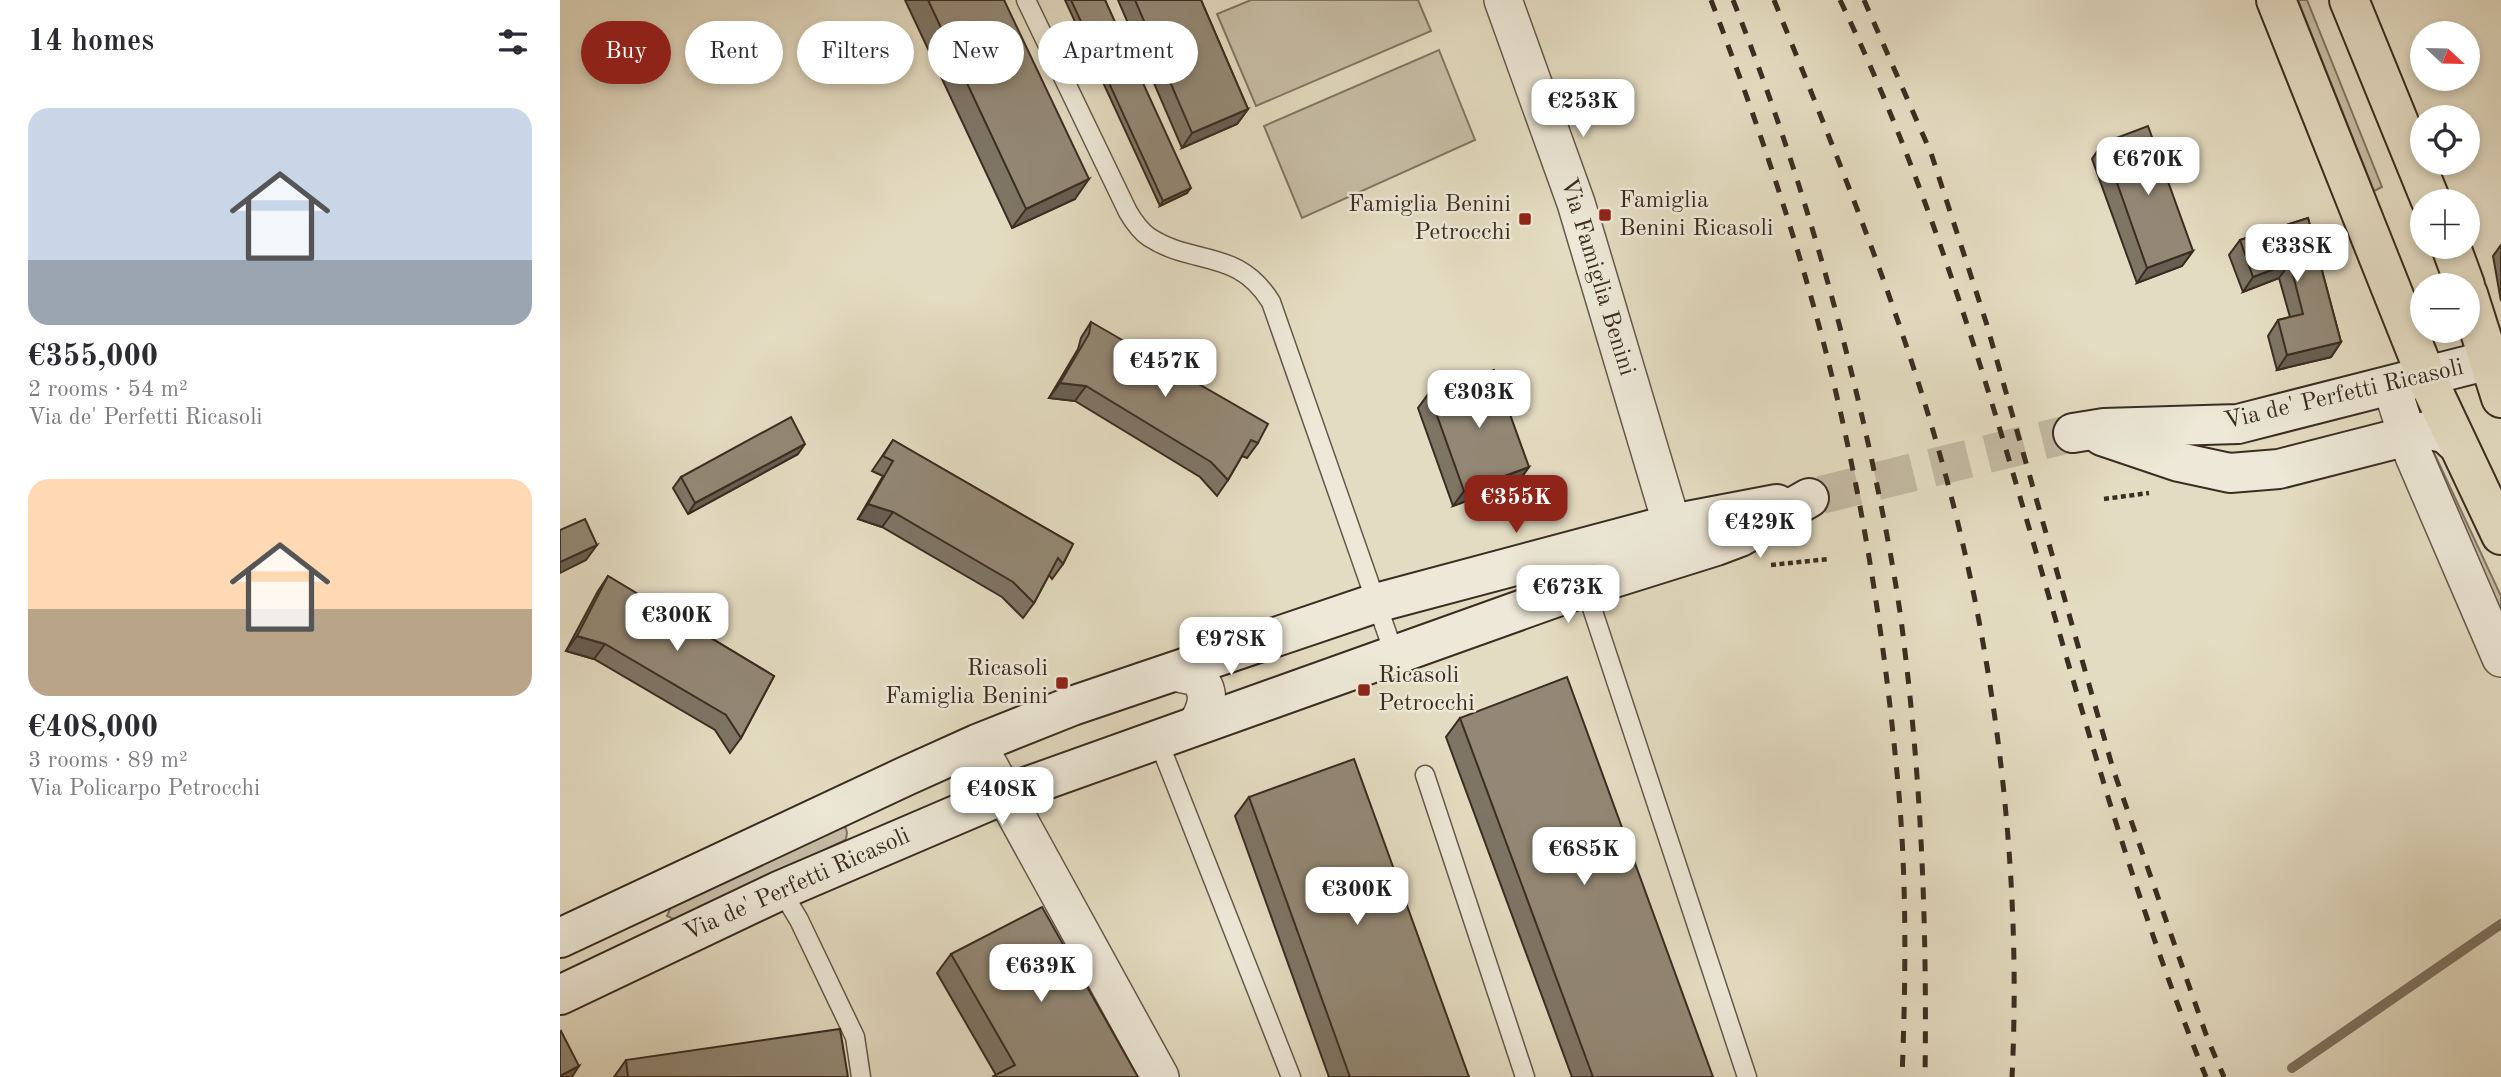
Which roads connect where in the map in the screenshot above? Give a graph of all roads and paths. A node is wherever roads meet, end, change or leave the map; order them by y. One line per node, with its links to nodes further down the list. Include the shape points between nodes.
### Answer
1 (1026, 0): 16 (lane, via 1139,228 1166,245 1236,267 1267,295)
2 (1503, 0): 14 (street, Via Famiglia Benini, via 1576,203)
3 (2276, 0): 8 (main road)
4 (2349, 0): 5 (main road)
5 (2426, 189)
6 (2480, 323): 7 (main road)
7 (2495, 359): 8 (main road, Via de' Perfetti Ricasoli); 9 (main road)
8 (2409, 380): 10 (street); 10 (main road, Via de' Perfetti Ricasoli, via 2238,425 2104,428 2076,433 2098,435 2179,462 2230,473 2279,468); 11 (main road)
9 (2501, 398)
10 (2406, 436): 11 (main road, via 2438,430); 18 (street)
11 (2457, 444): 13 (main road)
12 (1815, 496): 14 (main road, Via de' Perfetti Ricasoli)
13 (2501, 535)
14 (1677, 540): 15 (main road, Via de' Perfetti Ricasoli); 16 (main road, Via de' Perfetti Ricasoli)
15 (1585, 587): 17 (main road, Via de' Perfetti Ricasoli); 32 (lane)
16 (1376, 603): 17 (lane); 19 (main road, Via de' Perfetti Ricasoli)
17 (1395, 656): 20 (main road, Via de' Perfetti Ricasoli)
18 (2501, 658)
19 (1173, 672): 20 (street, via 1197,677 1205,690 1207,704); 22 (main road, Via de' Perfetti Ricasoli)
20 (1195, 726): 21 (main road, Via de' Perfetti Ricasoli)
21 (1158, 740): 24 (main road, Via de' Perfetti Ricasoli); 30 (lane)
22 (977, 744): 24 (street); 26 (main road, Via de' Perfetti Ricasoli)
23 (1425, 775): 31 (lane)
24 (1003, 795): 25 (main road, Via de' Perfetti Ricasoli); 29 (street)
25 (781, 890): 27 (main road, Via de' Perfetti Ricasoli); 28 (lane, via 855,1037)
26 (560, 938)
27 (560, 995)
28 (861, 1077)
29 (1160, 1077)
30 (1292, 1077)
31 (1525, 1077)
32 (1747, 1077)

